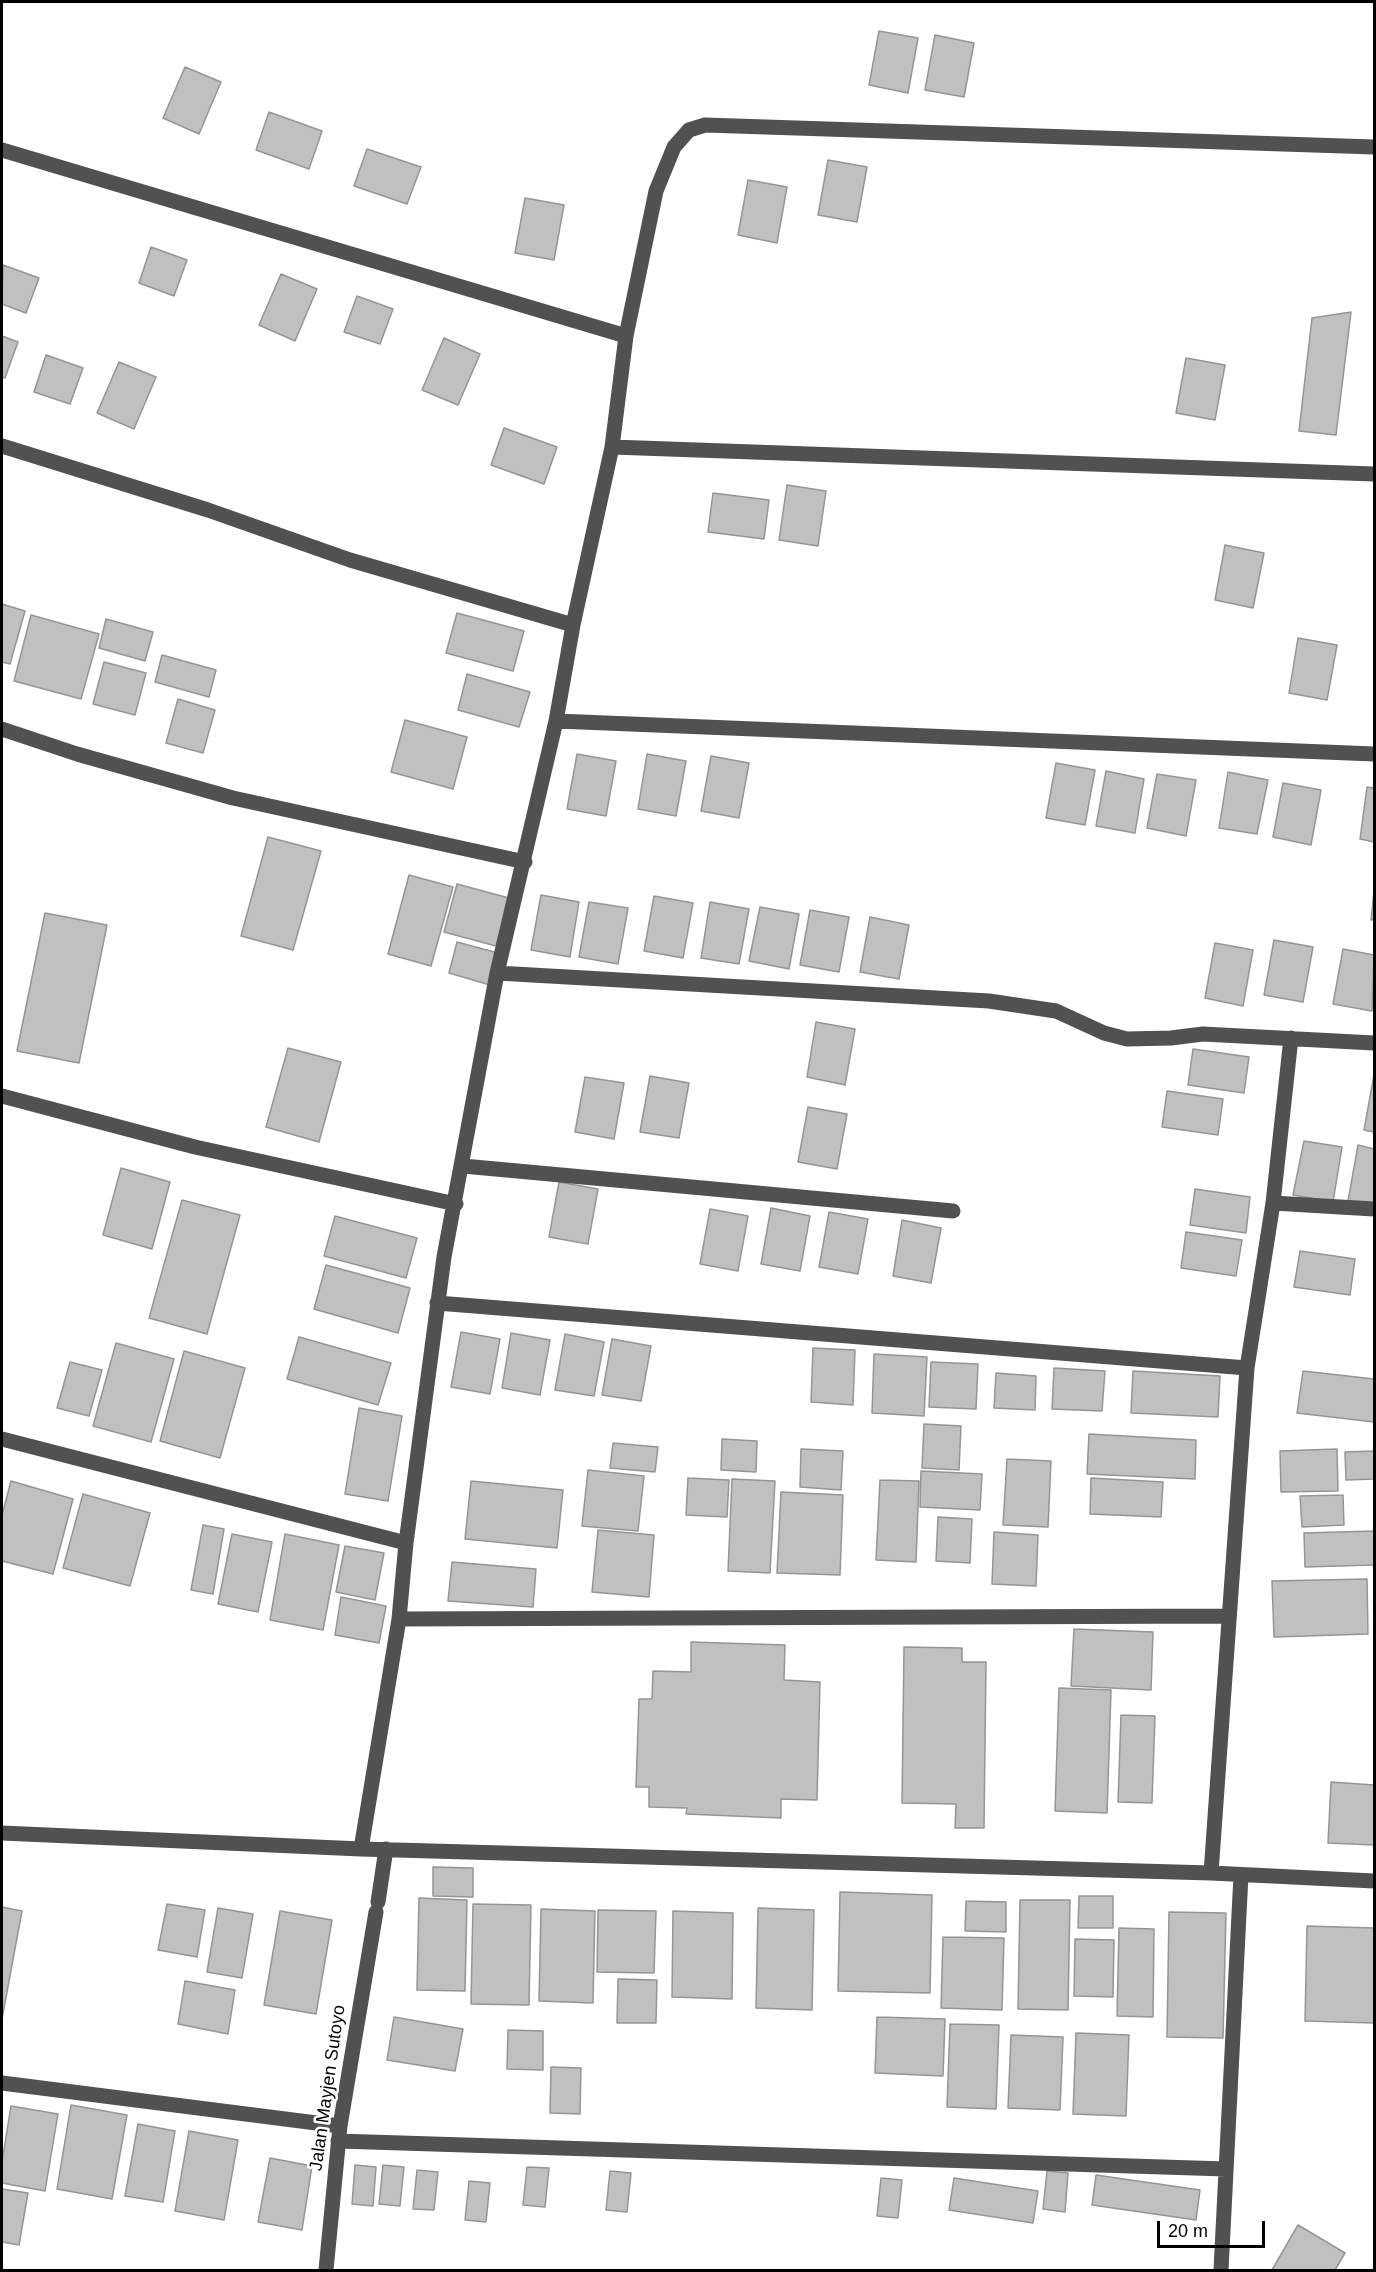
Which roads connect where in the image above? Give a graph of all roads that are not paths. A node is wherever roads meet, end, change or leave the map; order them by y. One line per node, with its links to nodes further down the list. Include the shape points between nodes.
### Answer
1 (1374, 147): 3 (street, via 705,125 689,130 674,147 656,191)
2 (2, 150): 3 (street)
3 (626, 336): 5 (street)
4 (2, 446): 7 (street, via 208,510 350,560)
5 (612, 447): 6 (street); 7 (street)
6 (1374, 474)
7 (573, 625): 8 (street)
8 (556, 721): 10 (street); 11 (street)
9 (2, 729): 11 (street, via 233,798)
10 (1374, 754)
11 (525, 862): 12 (street)
12 (497, 973): 13 (street, via 989,1001 1056,1011 1127,1039 1203,1034); 16 (street)
13 (1291, 1038): 14 (street); 17 (street)
14 (1374, 1043)
15 (2, 1096): 18 (street, via 195,1146)
16 (463, 1166): 18 (street); 20 (street)
17 (1273, 1203): 19 (street); 22 (street)
18 (456, 1204): 21 (street)
19 (1374, 1209)
20 (953, 1211)
21 (437, 1303): 22 (street); 24 (street)
22 (1247, 1368): 25 (street)
23 (2, 1439): 24 (street)
24 (406, 1543): 26 (street)
25 (1228, 1616): 26 (street); 30 (street)
26 (399, 1620): 28 (street)
27 (2, 1833): 28 (street)
28 (361, 1849): 29 (street)
29 (386, 1849): 30 (street); 34 (street, Jalan Mayjen Sutoyo)
30 (1211, 1873): 31 (street)
31 (1241, 1875): 32 (street); 35 (street)
32 (1374, 1881)
33 (2, 2083): 34 (street)
34 (339, 2134): 35 (street); 36 (street, Jalan Mayjen Sutoyo)
35 (1226, 2169): 37 (street)
36 (326, 2271)
37 (1221, 2271)

